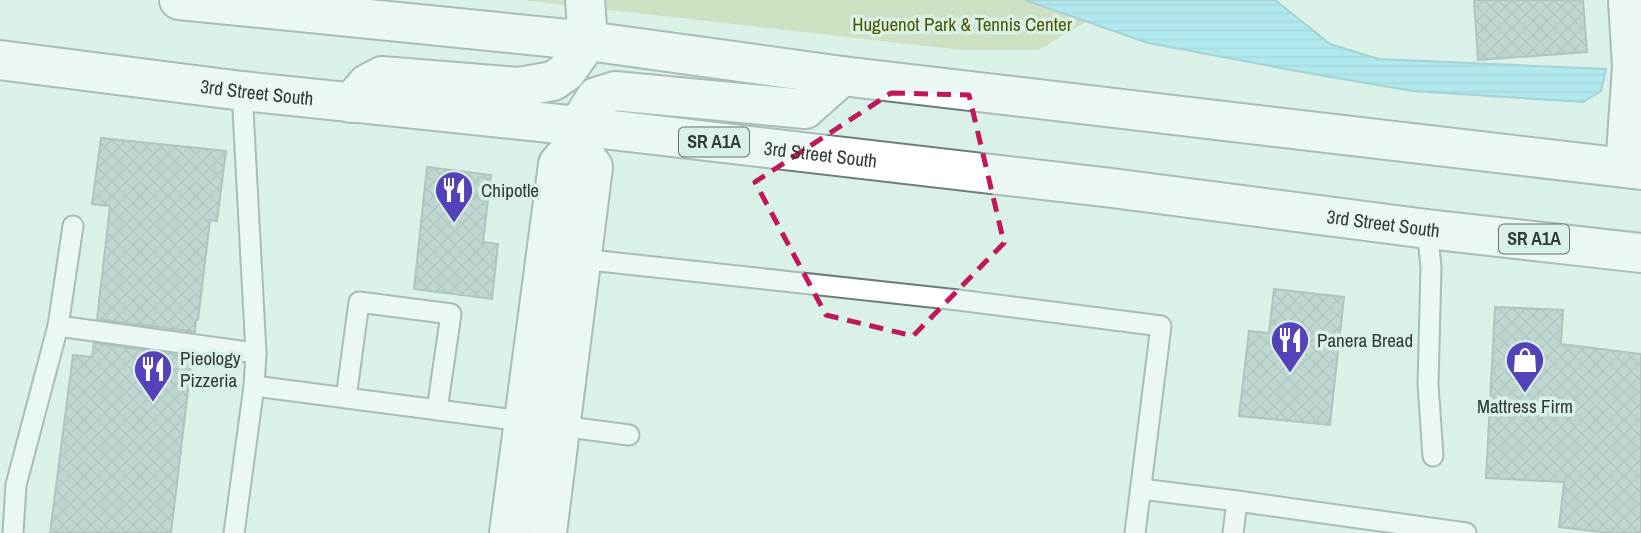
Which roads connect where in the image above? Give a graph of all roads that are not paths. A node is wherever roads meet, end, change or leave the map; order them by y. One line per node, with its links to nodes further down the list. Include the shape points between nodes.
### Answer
1 (179, 0): 4 (main road)
2 (585, 0): 4 (main road)
3 (1628, 0): 10 (main road)
4 (588, 41): 6 (main road); 8 (main road, via 566,72 553,81 519,87 382,76 367,84)
5 (0, 60): 7 (main road, 3rd Street South / SR A1A)
6 (842, 76): 9 (main road, via 805,109 615,91 596,97); 10 (main road)
7 (242, 91): 8 (main road, 3rd Street South / SR A1A); 16 (lane)
8 (351, 103): 9 (main road, 3rd Street South / SR A1A)
9 (577, 134): 12 (main road, 3rd Street South / SR A1A, via 1112,188); 14 (main road, via 593,167); 20 (main road, via 558,164)
10 (1633, 169)
11 (73, 226): 15 (lane)
12 (1427, 229): 13 (main road, 3rd Street South / SR A1A); 22 (lane)
13 (1641, 253)
14 (581, 259): 20 (main road); 23 (lane, via 1161,326)
15 (58, 326): 16 (lane); 25 (lane, via 16,485)
16 (256, 353): 17 (lane)
17 (254, 386): 18 (lane); 26 (lane)
18 (346, 398): 19 (lane); 19 (lane, via 359,302 451,314)
19 (438, 410): 20 (lane)
20 (542, 424): 21 (lane); 27 (main road); 28 (main road)
21 (629, 435)
22 (1433, 456)
23 (1141, 489): 24 (lane); 29 (lane)
24 (1237, 501): 30 (lane); 31 (lane)
25 (13, 533)
26 (234, 533)
27 (509, 533)
28 (547, 533)
29 (1135, 533)
30 (1233, 533)
31 (1466, 533)

